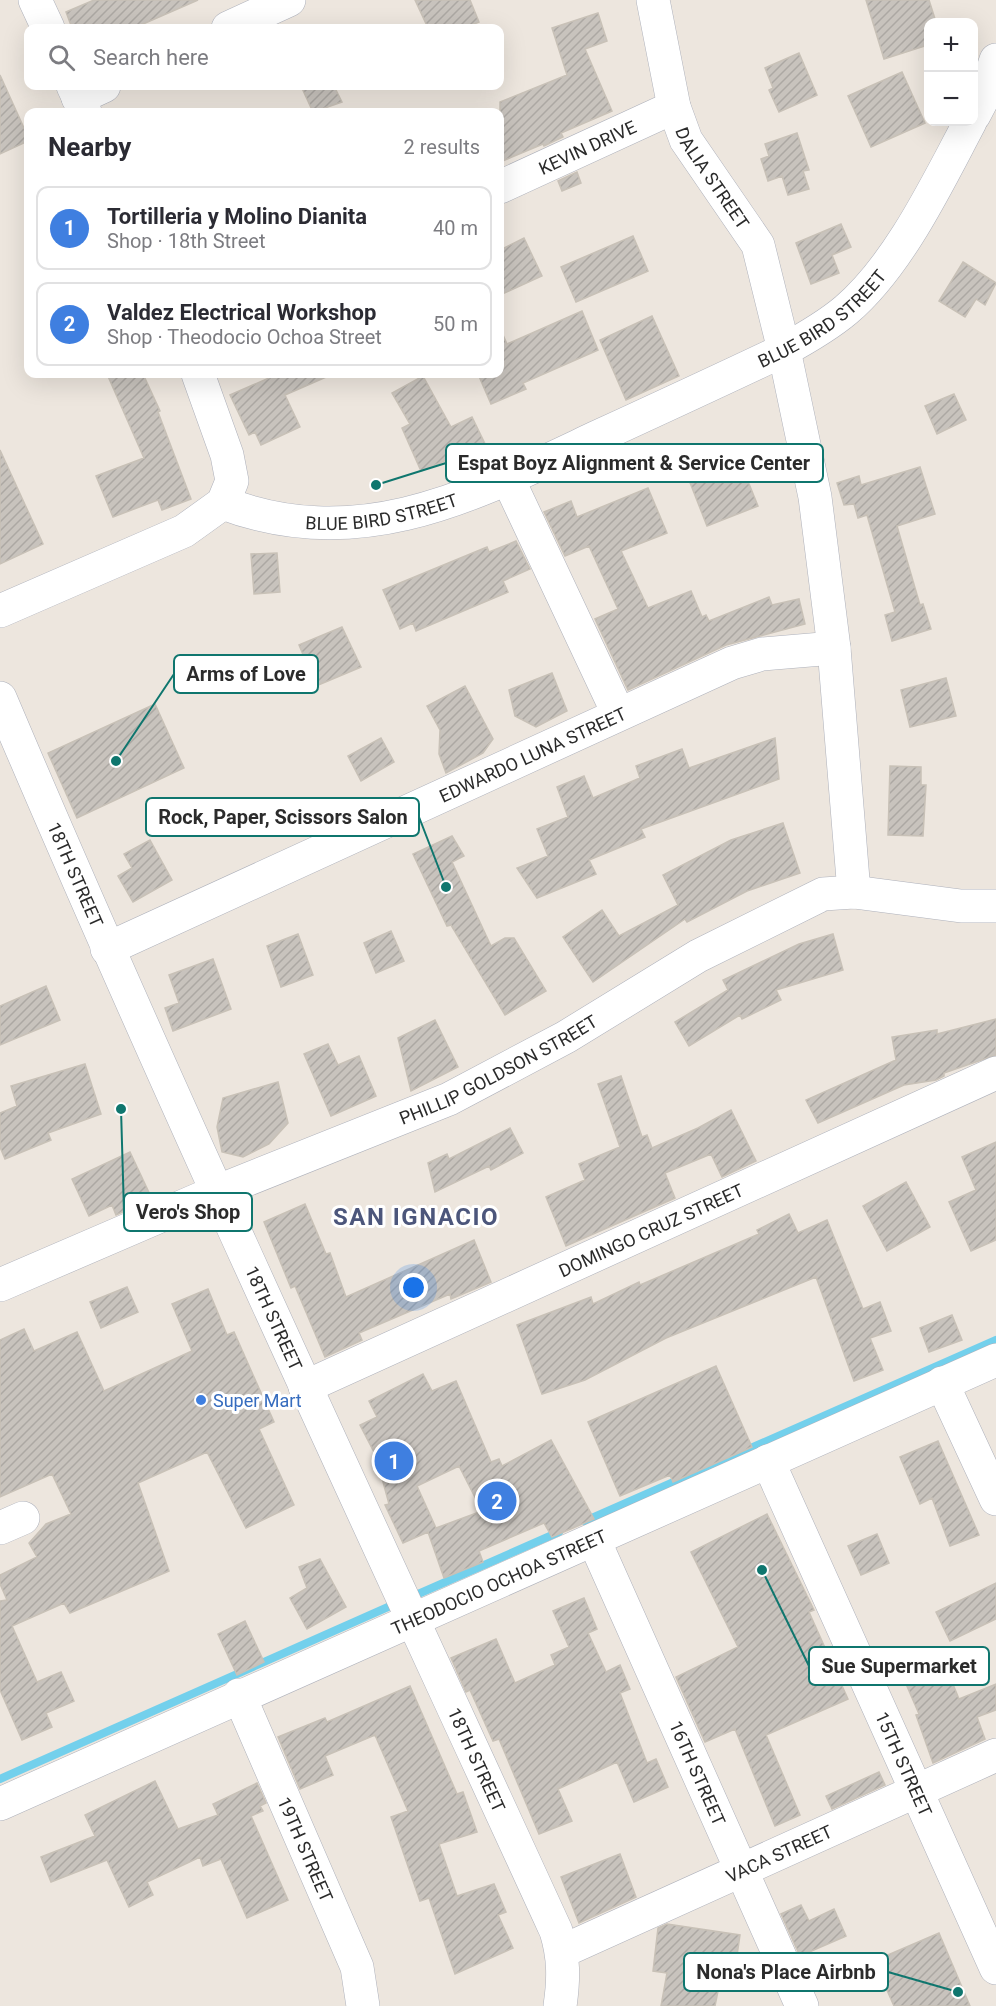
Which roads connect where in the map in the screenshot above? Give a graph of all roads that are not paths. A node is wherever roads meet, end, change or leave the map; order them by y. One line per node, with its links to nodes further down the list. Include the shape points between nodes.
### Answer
1 (35, 0): 4 (street)
2 (289, 0): 5 (street)
3 (652, 0): 7 (street, DALIA STREET)
4 (46, 24)
5 (237, 24)
6 (996, 60): 8 (street)
7 (674, 107): 10 (street, KEVIN DRIVE); 11 (street, DALIA STREET, via 686,140 758,245)
8 (978, 108)
9 (968, 126): 11 (street, BLUE BIRD STREET, via 927,203 873,280 847,309)
10 (504, 185)
11 (784, 350): 13 (street, BLUE BIRD STREET); 16 (street, DALIA STREET, via 815,497)
12 (199, 378): 14 (street, via 227,454 232,481)
13 (508, 479): 14 (street, BLUE BIRD STREET, via 440,505 356,523 289,521 258,516); 18 (street)
14 (223, 503): 15 (street, via 184,531)
15 (0, 611)
16 (834, 648): 18 (street, EDWARDO LUNA STREET, via 762,654 732,663); 19 (street, DALIA STREET)
17 (0, 698): 21 (street, 18TH STREET)
18 (618, 713): 21 (street, EDWARDO LUNA STREET)
19 (854, 892): 20 (street, PHILLIP GOLDSON STREET, via 961,906); 23 (street, PHILLIP GOLDSON STREET, via 824,894 789,909 698,956 506,1071 449,1099)
20 (996, 906)
21 (107, 949): 23 (street, 18TH STREET)
22 (996, 1073): 27 (street, DOMINGO CRUZ STREET)
23 (216, 1192): 24 (street, PHILLIP GOLDSON STREET); 27 (street, 18TH STREET)
24 (0, 1285)
25 (996, 1360): 26 (street, THEODOCIO OCHOA STREET)
26 (942, 1383): 28 (street, THEODOCIO OCHOA STREET); 29 (street)
27 (305, 1387): 31 (street, 18TH STREET)
28 (768, 1461): 30 (street, THEODOCIO OCHOA STREET); 34 (street, 15TH STREET)
29 (996, 1499)
30 (594, 1540): 31 (street, THEODOCIO OCHOA STREET); 36 (street, 16TH STREET)
31 (414, 1620): 32 (street, THEODOCIO OCHOA STREET); 37 (street, 18TH STREET)
32 (239, 1695): 35 (street, THEODOCIO OCHOA STREET); 39 (street, 19TH STREET, via 357,1967)
33 (996, 1755): 34 (street, VACA STREET)
34 (919, 1791): 36 (street, VACA STREET); 38 (street, 15TH STREET)
35 (0, 1804)
36 (743, 1869): 37 (street, VACA STREET); 41 (street, 16TH STREET)
37 (562, 1951): 40 (street, 18TH STREET)
38 (996, 1968)
39 (363, 2006)
40 (560, 2006)
41 (802, 2006)

